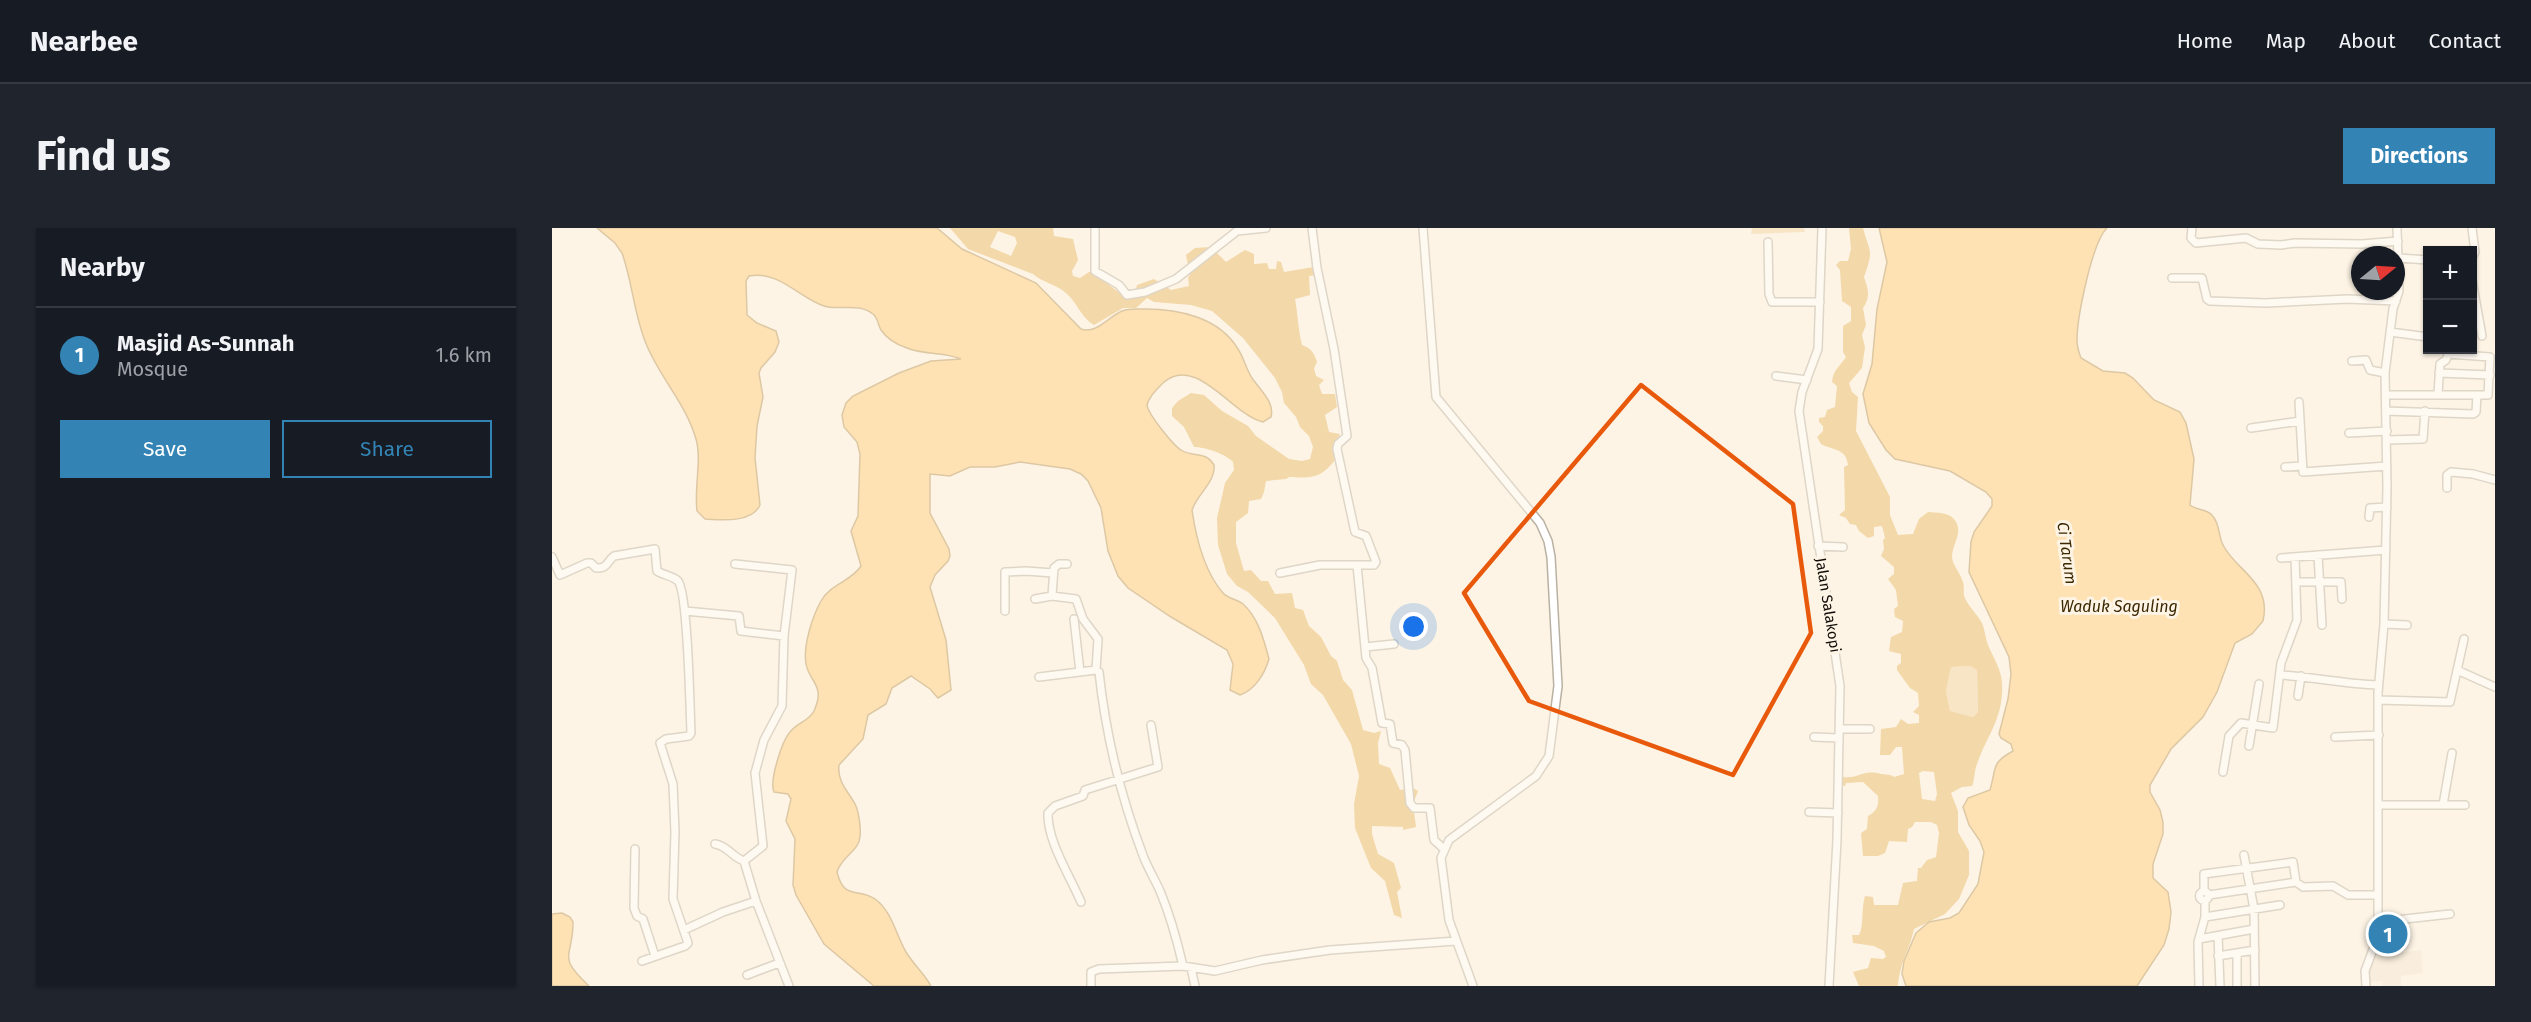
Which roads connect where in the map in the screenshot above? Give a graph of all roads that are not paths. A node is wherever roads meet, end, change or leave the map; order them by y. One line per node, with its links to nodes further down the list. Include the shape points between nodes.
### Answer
1 (1095, 228): 2 (street, via 1095,271 1119,285 1127,295 1176,279 1237,231)
2 (1266, 228)
3 (1312, 228): 57 (street, via 1347,436 1337,449 1355,532 1366,536 1376,562)
4 (1424, 228): 105 (street, via 1434,392 1454,422 1544,529 1551,557 1558,680 1551,751 1541,770 1460,830)
5 (1822, 228): 18 (street, Jalan Salakopi)
6 (2192, 228): 9 (street, via 2191,238 2196,243 2246,238 2258,244 2281,245)
7 (2397, 228): 9 (street)
8 (2472, 228): 12 (street)
9 (2398, 241): 11 (street)
10 (1768, 242): 18 (street, via 1772,302)
11 (2398, 246)
12 (2474, 246)
13 (2405, 258): 14 (street)
14 (2423, 260)
15 (2172, 278): 17 (street, via 2202,278 2210,301)
16 (2476, 300): 21 (street)
17 (2396, 301): 19 (street)
18 (1820, 302): 27 (street, Jalan Salakopi, via 1818,349)
19 (2390, 332): 20 (street); 24 (street)
20 (2423, 336)
21 (2482, 336)
22 (2352, 361): 24 (street, via 2366,360 2370,370)
23 (2491, 372): 25 (street); 25 (street, via 2489,357 2448,354); 30 (street, via 2489,394)
24 (2385, 373): 29 (street)
25 (2439, 373): 28 (street)
26 (1776, 376): 27 (street)
27 (1807, 380): 47 (street, Jalan Salakopi, via 1800,399 1800,418)
28 (2438, 394): 29 (street); 30 (street)
29 (2386, 395): 32 (street)
30 (2477, 395): 33 (street, via 2473,414)
31 (2299, 402): 34 (street)
32 (2386, 411): 33 (street); 36 (street)
33 (2425, 411): 38 (street, via 2422,439)
34 (2300, 421): 35 (street); 39 (street)
35 (2251, 428)
36 (2387, 431): 37 (street); 38 (street)
37 (2349, 433)
38 (2387, 440): 40 (street)
39 (2302, 465): 40 (street, via 2305,473); 41 (street)
40 (2387, 466): 44 (street)
41 (2285, 467)
42 (2495, 480): 43 (street, via 2451,472 2447,475)
43 (2448, 488)
44 (2387, 507): 45 (street, via 2370,508); 50 (street)
45 (2369, 517)
46 (654, 540): 49 (street)
47 (1818, 546): 48 (street); 88 (street, Jalan Salakopi, via 1839,680)
48 (1843, 547)
49 (655, 549): 52 (street, via 614,556 603,567 587,563 560,575); 65 (street, via 657,571 677,580)
50 (2386, 550): 51 (street); 68 (street)
51 (2318, 555): 53 (street); 61 (street)
52 (552, 557)
53 (2295, 557): 54 (street); 60 (street)
54 (2281, 558)
55 (735, 564): 71 (street, via 792,570)
56 (1067, 564): 58 (street, via 1057,565)
57 (1357, 565): 59 (street, via 1320,565); 74 (street)
58 (1053, 573): 62 (street); 66 (street, via 1005,572)
59 (1280, 573)
60 (2297, 582): 61 (street); 78 (street, via 2296,625 2281,661)
61 (2319, 582): 64 (street, via 2342,582); 70 (street)
62 (1052, 596): 63 (street); 75 (street, via 1077,600 1083,619 1098,639)
63 (1035, 599)
64 (2342, 599)
65 (685, 611): 71 (street, via 739,616 741,631); 121 (street, via 691,733 660,743 673,784 673,899)
66 (1005, 611)
67 (1074, 620): 77 (street)
68 (2384, 624): 69 (street); 82 (street)
69 (2407, 625)
70 (2322, 626)
71 (784, 636): 107 (street, via 782,706 764,740 755,773 763,846)
72 (2463, 639): 76 (street)
73 (1394, 644): 74 (street)
74 (1365, 647): 105 (street, via 1382,723 1390,724 1393,743 1405,750 1410,803 1414,808 1430,808 1434,840)
75 (1096, 670): 77 (street); 97 (street, via 1100,673 1107,734)
76 (2457, 670): 83 (street); 85 (street, via 2448,703)
77 (1080, 672): 80 (street)
78 (2281, 675): 79 (street); 87 (street, via 2273,728)
79 (2301, 676): 82 (street); 84 (street)
80 (1039, 677)
81 (2259, 684): 87 (street)
82 (2378, 685): 85 (street)
83 (2495, 687)
84 (2298, 696)
85 (2378, 700): 90 (street)
86 (1151, 725): 97 (street, via 1158,766)
87 (2253, 725): 94 (street); 96 (street, via 2241,723 2229,736)
88 (1839, 729): 89 (street); 93 (street, Jalan Salakopi)
89 (1870, 729)
90 (2379, 735): 91 (street); 99 (street)
91 (2335, 736)
92 (1814, 737): 93 (street)
93 (1839, 738): 102 (street, Jalan Salakopi)
94 (2249, 746)
95 (2452, 753): 98 (street)
96 (2223, 772)
97 (1118, 780): 114 (street, via 1085,790 1083,796 1055,806 1048,813 1054,846); 131 (street, via 1161,893)
98 (2443, 804): 99 (street); 100 (street)
99 (2379, 805): 112 (street)
100 (2464, 805)
101 (1809, 812): 102 (street)
102 (1838, 813): 138 (street, Jalan Salakopi)
103 (715, 844): 107 (street)
104 (635, 849): 127 (street, via 634,908 643,919)
105 (1444, 849): 124 (street, via 1441,862 1446,902)
106 (2244, 855): 108 (street)
107 (744, 861): 113 (street)
108 (2247, 868): 109 (street, via 2293,862); 110 (street); 111 (street, via 2204,874)
109 (2296, 882): 110 (street); 112 (street, via 2303,887 2333,886 2348,895)
110 (2252, 888): 111 (street); 116 (street)
111 (2206, 895): 118 (street)
112 (2378, 896): 119 (street)
113 (756, 901): 121 (street); 130 (street)
114 (1081, 902)
115 (2280, 905): 116 (street)
116 (2254, 909): 118 (street); 120 (street)
117 (2450, 914): 119 (street)
118 (2205, 917): 123 (street)
119 (2378, 922): 143 (street, via 2378,942 2365,971)
120 (2254, 929): 122 (street); 125 (street)
121 (684, 930): 127 (street, via 687,945)
122 (2218, 936): 123 (street); 128 (street)
123 (2199, 939): 139 (street)
124 (1456, 941): 132 (street, via 1330,950 1215,971); 137 (street)
125 (2255, 950): 126 (street); 142 (street)
126 (2237, 953): 128 (street); 141 (street)
127 (655, 956): 129 (street)
128 (2218, 956): 140 (street)
129 (642, 961)
130 (779, 963): 133 (street); 134 (street)
131 (1183, 966): 132 (street); 135 (street, via 1096,970 1091,973)
132 (1191, 968): 136 (street)
133 (747, 975)
134 (789, 986)
135 (1091, 986)
136 (1195, 986)
137 (1473, 986)
138 (1829, 986)
139 (2199, 986)
140 (2220, 986)
141 (2237, 986)
142 (2255, 986)
143 (2366, 986)

